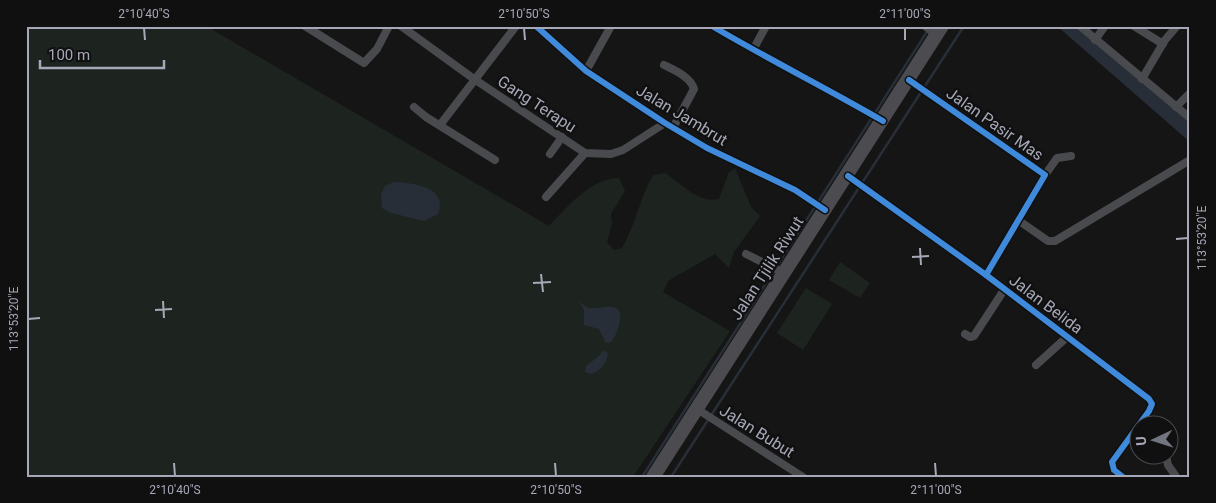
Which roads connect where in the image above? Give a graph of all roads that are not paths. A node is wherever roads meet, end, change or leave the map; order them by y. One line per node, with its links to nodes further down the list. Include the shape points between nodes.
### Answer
1 (305, 26): 2 (street, via 364,63 377,49)
2 (389, 26)
3 (401, 26): 20 (street, Gang Terapu)
4 (516, 26): 20 (street)
5 (536, 26): 19 (street, Jalan Jambrut)
6 (610, 26): 19 (street)
7 (712, 26): 17 (street)
8 (766, 26): 17 (street)
9 (925, 26): 14 (street)
10 (1080, 26): 15 (street)
11 (1105, 26): 15 (street)
12 (1134, 26): 16 (street)
13 (1177, 26): 16 (street)
14 (939, 31): 22 (highway, Jalan Tjilik Riwut)
15 (1095, 40): 21 (street)
16 (1163, 44): 21 (street)
17 (753, 50): 27 (street)
18 (664, 65): 30 (street, via 686,78 694,88)
19 (586, 71): 28 (street, Jalan Jambrut)
20 (474, 79): 29 (street); 31 (street, Gang Terapu)
21 (1142, 79): 25 (street)
22 (908, 80): 27 (highway, Jalan Tjilik Riwut); 37 (street, Jalan Pasir Mas)
23 (1190, 93): 25 (street)
24 (414, 107): 29 (street)
25 (1176, 107): 26 (street)
26 (1190, 118)
27 (883, 121): 38 (highway, Jalan Tjilik Riwut)
28 (665, 122): 30 (street, Jalan Jambrut); 32 (street, Gang Terapu, via 623,150 611,154)
29 (440, 126): 35 (street)
30 (674, 126): 40 (street, Jalan Jambrut, via 707,148 795,190)
31 (562, 137): 32 (street, Gang Terapu); 33 (street)
32 (585, 153): 39 (street)
33 (550, 154)
34 (1071, 156): 37 (street, via 1057,158)
35 (495, 160)
36 (1190, 160): 41 (street, via 1055,241 1048,241)
37 (1044, 175): 41 (street, Jalan Pasir Mas)
38 (848, 176): 40 (highway, Jalan Tjilik Riwut); 44 (street, Jalan Belida)
39 (546, 197)
40 (825, 210): 43 (highway, Jalan Tjilik Riwut)
41 (1018, 220): 44 (street, Jalan Pasir Mas)
42 (746, 254): 43 (street)
43 (784, 274): 49 (highway, Jalan Tjilik Riwut)
44 (986, 276): 45 (street, Jalan Belida)
45 (1004, 290): 46 (street, via 974,336); 47 (street, Jalan Belida)
46 (965, 334)
47 (1067, 337): 48 (street); 50 (street, Jalan Belida, via 1149,399 1152,406)
48 (1036, 365)
49 (696, 409): 54 (highway, Jalan Tjilik Riwut); 55 (street, Jalan Bubut)
50 (1145, 416)
51 (1128, 440): 56 (street, via 1112,462 1114,470)
52 (1169, 466): 53 (street)
53 (1174, 475)
54 (653, 477)
55 (803, 477)
56 (1123, 477)

